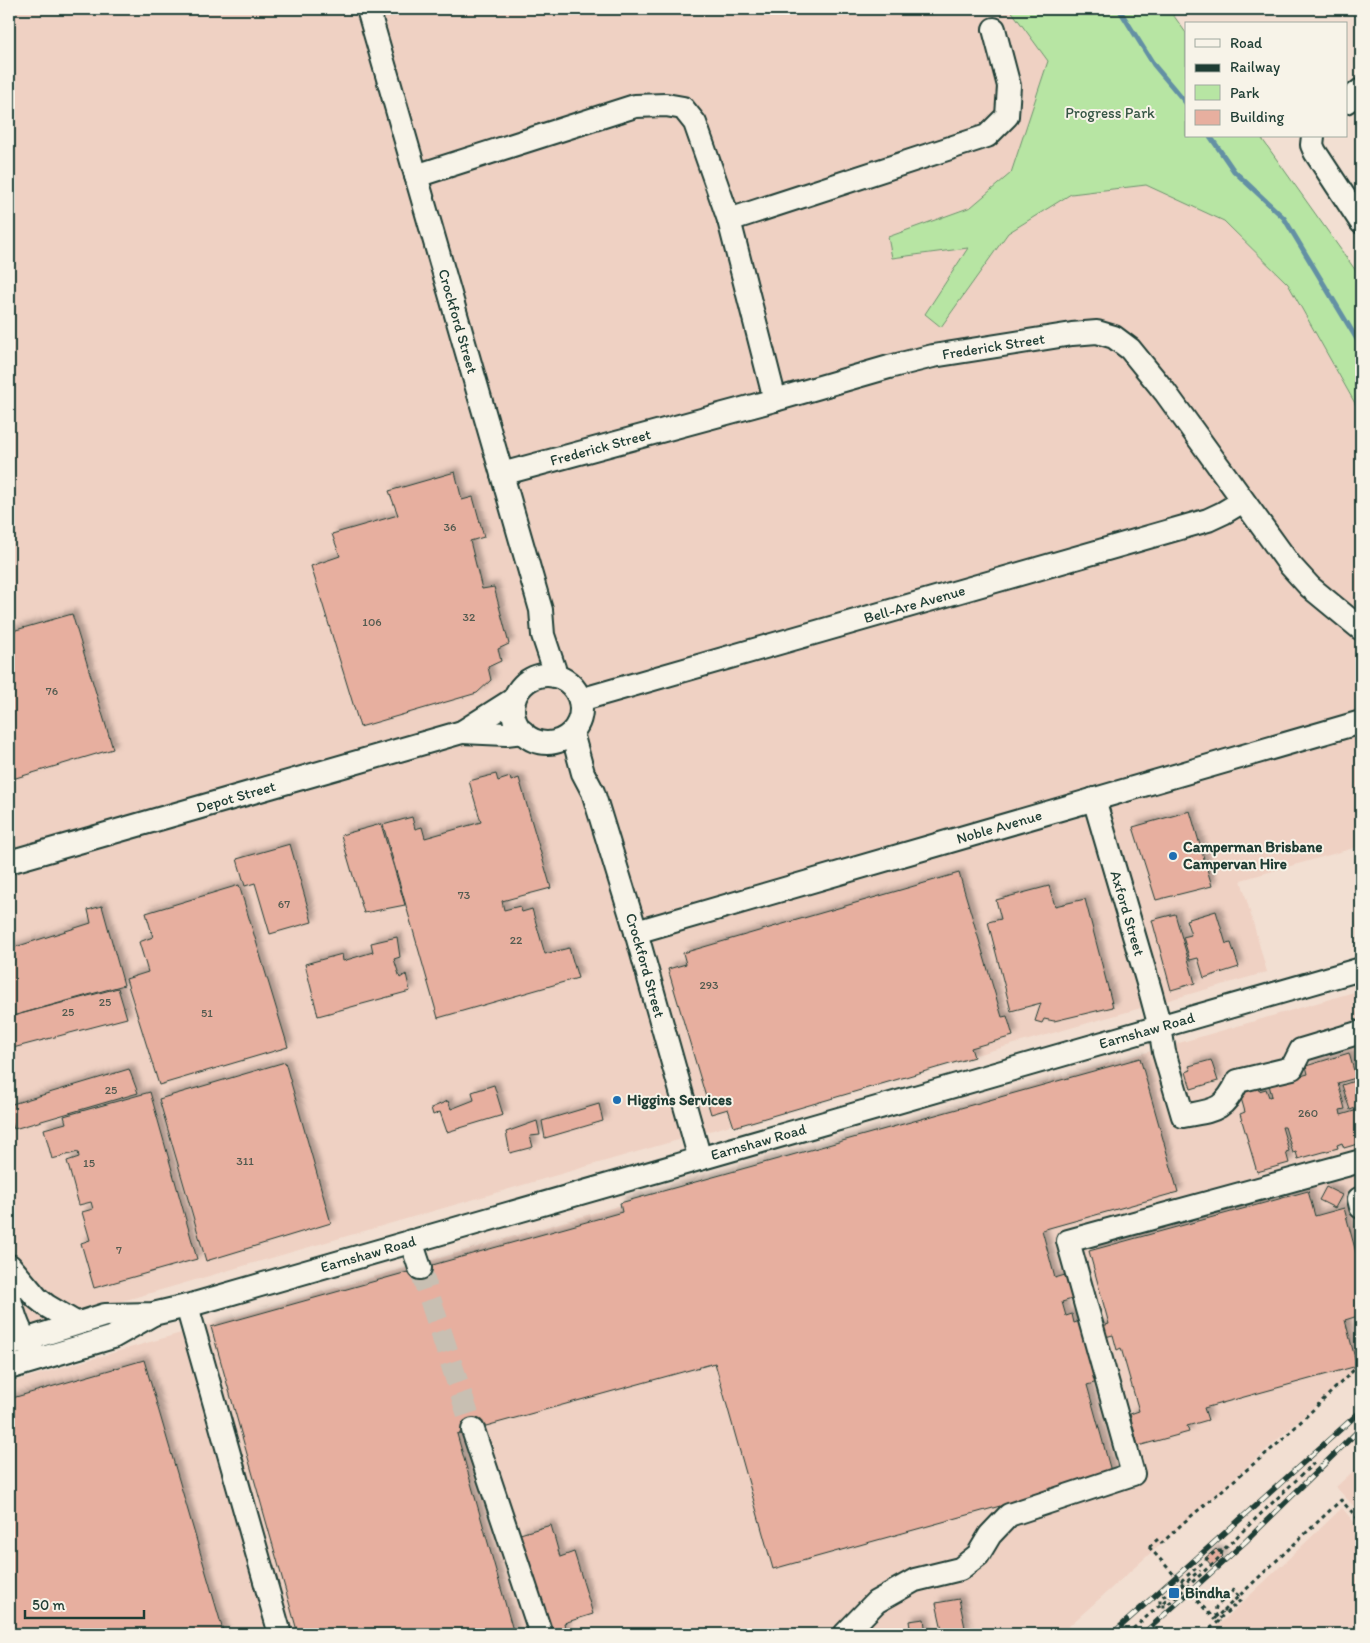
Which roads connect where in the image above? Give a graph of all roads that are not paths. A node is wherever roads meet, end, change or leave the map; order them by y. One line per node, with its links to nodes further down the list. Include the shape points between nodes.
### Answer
1 (368, 9): 6 (street, Crockford Street)
2 (994, 29): 7 (street, via 1009,86 1007,116 986,136)
3 (1361, 90): 4 (street)
4 (1348, 100)
5 (1313, 138): 8 (street, via 1315,152)
6 (416, 176): 7 (street, via 634,106 666,104 683,108 695,123); 10 (street, Crockford Street)
7 (729, 220): 9 (street)
8 (1361, 222)
9 (775, 400): 10 (street, Frederick Street); 11 (street, Frederick Street, via 933,356 1097,332 1123,342 1130,349)
10 (502, 474): 13 (street, Crockford Street, via 541,610)
11 (1243, 501): 12 (street, Frederick Street, via 1299,576); 17 (street, Bell-Are Avenue, via 1208,520)
12 (1361, 629)
13 (543, 635): 14 (street, Crockford Street); 15 (street, Crockford Street, via 535,653)
14 (555, 676): 15 (street); 17 (street, via 571,684)
15 (530, 680): 16 (street, via 523,684)
16 (514, 699): 19 (street, Depot Street); 20 (street, via 514,717)
17 (580, 700): 21 (street, via 580,717)
18 (1361, 722): 24 (street, Noble Avenue)
19 (462, 732): 20 (street, Depot Street); 25 (street, Depot Street)
20 (523, 732): 22 (street, via 529,738)
21 (572, 733): 22 (street, via 564,739); 23 (street, Crockford Street)
22 (546, 743): 23 (street, Crockford Street)
23 (583, 773): 26 (street, Crockford Street, via 593,792)
24 (1094, 800): 26 (street, Noble Avenue); 28 (street, Axford Street)
25 (9, 862)
26 (636, 932): 30 (street, Crockford Street)
27 (1361, 969): 28 (street, Earnshaw Road)
28 (1160, 1027): 29 (street, Axford Street, via 1183,1116 1215,1110 1230,1097 1238,1081 1292,1068 1301,1050); 30 (street, Earnshaw Road)
29 (1361, 1032)
30 (700, 1159): 34 (street, Earnshaw Road)
31 (1361, 1161): 47 (street, via 1068,1241 1133,1474 1009,1515 990,1535 978,1555 960,1569 915,1580 876,1602)
32 (1361, 1199): 33 (street)
33 (1361, 1207)
34 (411, 1241): 35 (street); 38 (street, Earnshaw Road)
35 (420, 1268)
36 (9, 1270): 40 (street, via 47,1306)
37 (9, 1295): 41 (street)
38 (186, 1306): 39 (street, Earnshaw Road); 45 (street)
39 (153, 1314): 40 (street, Earnshaw Road, via 105,1315); 42 (street, Earnshaw Road, via 113,1337)
40 (76, 1323): 41 (street, Earnshaw Road)
41 (17, 1343): 42 (street)
42 (38, 1360): 43 (street, Earnshaw Road)
43 (9, 1368)
44 (473, 1430): 46 (street)
45 (280, 1634)
46 (541, 1634)
47 (845, 1634)

